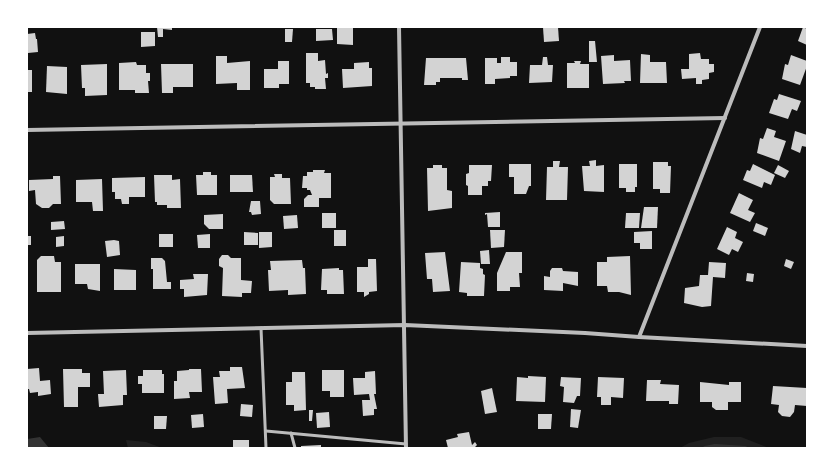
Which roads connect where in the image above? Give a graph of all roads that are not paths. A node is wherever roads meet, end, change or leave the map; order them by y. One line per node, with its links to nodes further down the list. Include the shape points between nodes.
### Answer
1 (399, 27): 4 (street)
2 (760, 27): 3 (street)
3 (726, 118): 4 (street); 9 (street)
4 (399, 124): 5 (street); 6 (street)
5 (27, 130)
6 (405, 325): 7 (street); 9 (street); 13 (street)
7 (261, 328): 8 (street); 11 (lane)
8 (27, 333)
9 (639, 338): 10 (street)
10 (807, 346)
11 (266, 431): 12 (lane); 14 (lane)
12 (291, 434): 13 (lane); 15 (lane)
13 (406, 446)
14 (266, 448)
15 (295, 448)

